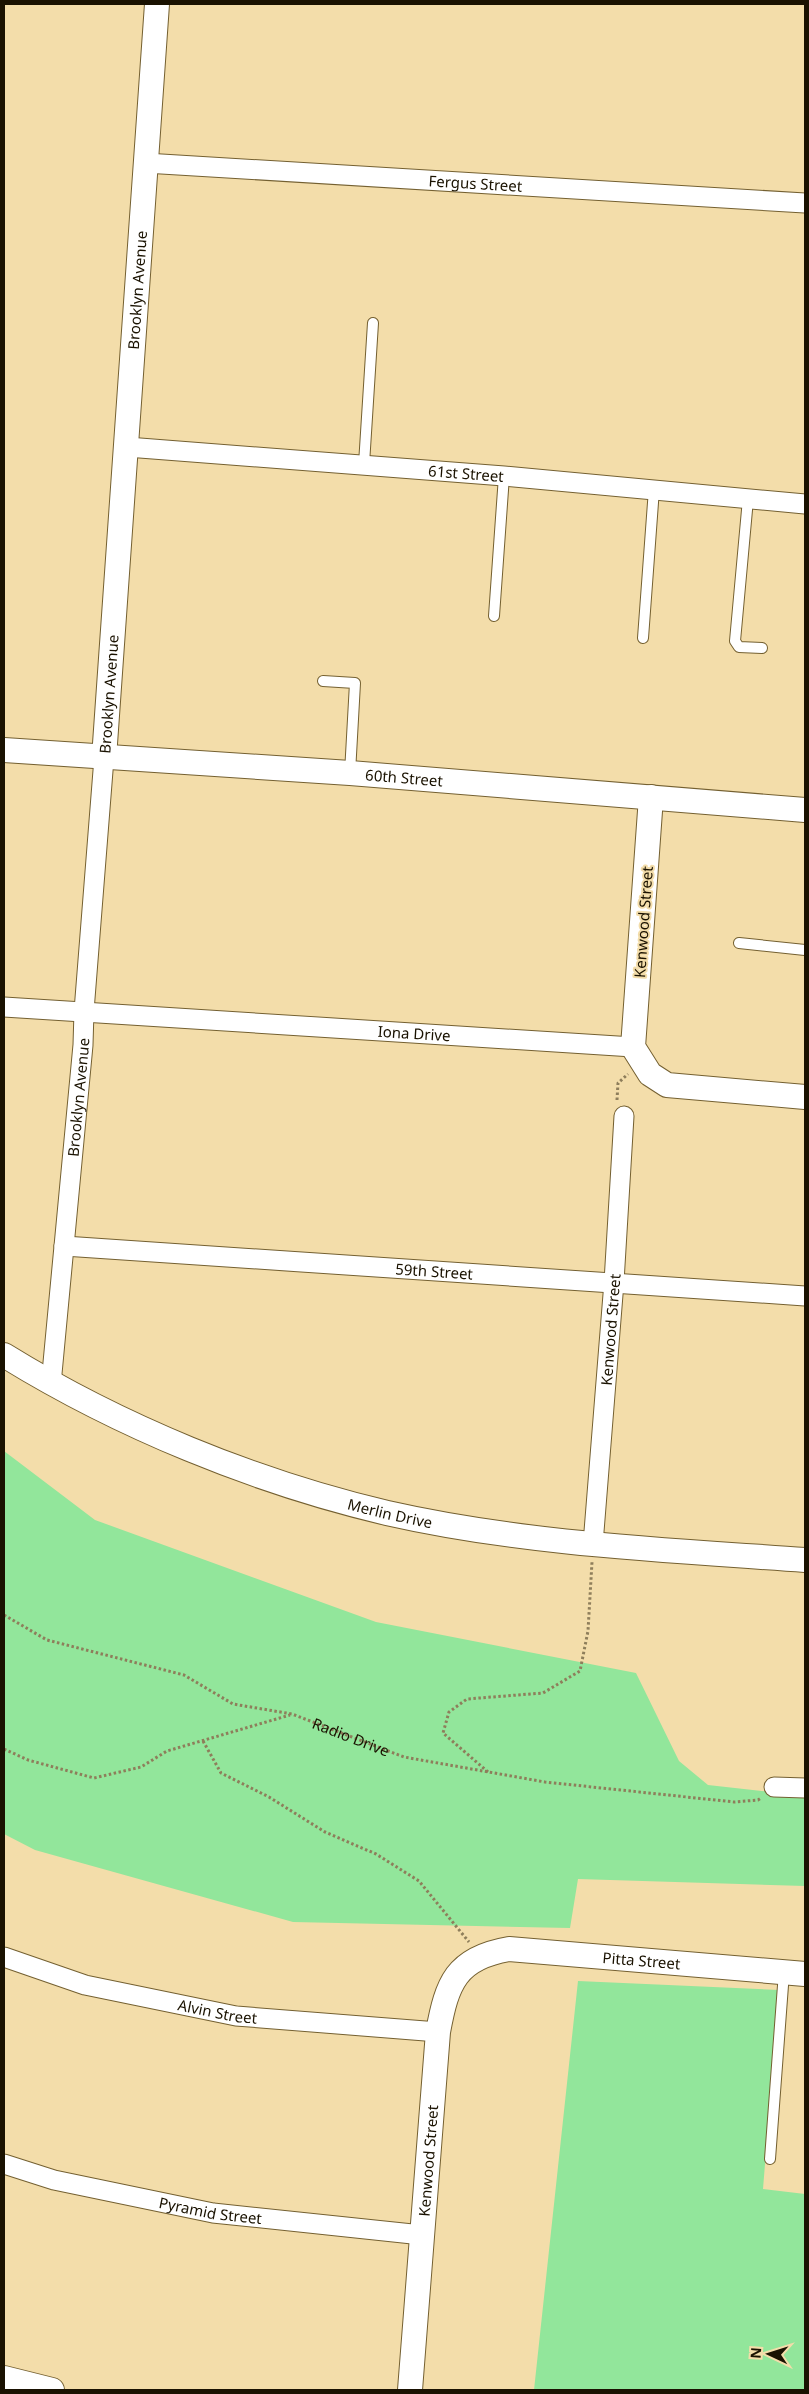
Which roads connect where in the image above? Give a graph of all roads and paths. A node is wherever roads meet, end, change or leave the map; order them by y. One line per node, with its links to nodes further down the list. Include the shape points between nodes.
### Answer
1 (157, 4): 2 (street, Brooklyn Avenue)
2 (145, 164): 3 (street, Fergus Street); 5 (street, Brooklyn Avenue)
3 (805, 203)
4 (374, 323): 6 (lane)
5 (126, 447): 6 (street, 61st Street); 16 (street, Brooklyn Avenue)
6 (364, 464): 7 (street, 61st Street)
7 (504, 476): 8 (street, 61st Street); 11 (lane)
8 (654, 489): 9 (street, 61st Street); 12 (lane)
9 (748, 499): 10 (street, 61st Street); 13 (lane, via 735,641 739,647)
10 (805, 504)
11 (494, 616)
12 (643, 638)
13 (762, 648)
14 (323, 681): 17 (lane, via 355,683)
15 (4, 750): 16 (street, 60th Street)
16 (104, 758): 17 (street, 60th Street); 23 (street, Brooklyn Avenue)
17 (350, 773): 18 (street, 60th Street)
18 (651, 797): 19 (street, 60th Street); 24 (street, Kenwood Street)
19 (805, 810)
20 (739, 943): 21 (lane)
21 (805, 950)
22 (4, 1007): 23 (street, Iona Drive)
23 (84, 1011): 24 (street, Iona Drive); 27 (street, Brooklyn Avenue)
24 (637, 1054): 25 (street, via 650,1074 667,1085); 26 (path, via 618,1083 616,1107)
25 (805, 1096)
26 (624, 1116): 28 (street, Kenwood Street)
27 (64, 1246): 28 (street, 59th Street); 31 (street, Brooklyn Avenue)
28 (614, 1282): 29 (street, 59th Street); 32 (street, Kenwood Street)
29 (805, 1296)
30 (4, 1355): 31 (street, Merlin Drive)
31 (51, 1384): 32 (street, Merlin Drive, via 133,1424 262,1478 388,1513)
32 (593, 1544): 33 (street, Merlin Drive); 38 (path, via 588,1631 580,1671 543,1693 467,1699 449,1712 442,1733)
33 (805, 1560)
34 (4, 1615): 35 (path, Radio Drive, via 48,1640 184,1675 233,1704)
35 (292, 1714): 36 (path); 38 (path, Radio Drive, via 404,1757)
36 (203, 1741): 37 (path, via 167,1751 141,1767 94,1778); 41 (path, via 221,1773 270,1797 325,1832 376,1854 419,1881)
37 (4, 1750)
38 (489, 1772): 39 (path, Radio Drive, via 545,1782 734,1802 758,1800)
39 (774, 1788): 40 (street)
40 (805, 1788)
41 (480, 1956): 43 (street, Pitta Street, via 510,1949); 44 (street, Kenwood Street, via 463,1968 453,1981 445,1998)
42 (4, 1957): 44 (street, Alvin Street, via 85,1985 236,2016)
43 (795, 1973): 45 (lane)
44 (438, 2032): 47 (street, Kenwood Street)
45 (770, 2159)
46 (4, 2164): 47 (street, Pyramid Street, via 54,2180 214,2213)
47 (422, 2234): 49 (street, Kenwood Street)
48 (4, 2378): 50 (street)
49 (410, 2385)
50 (52, 2390)

